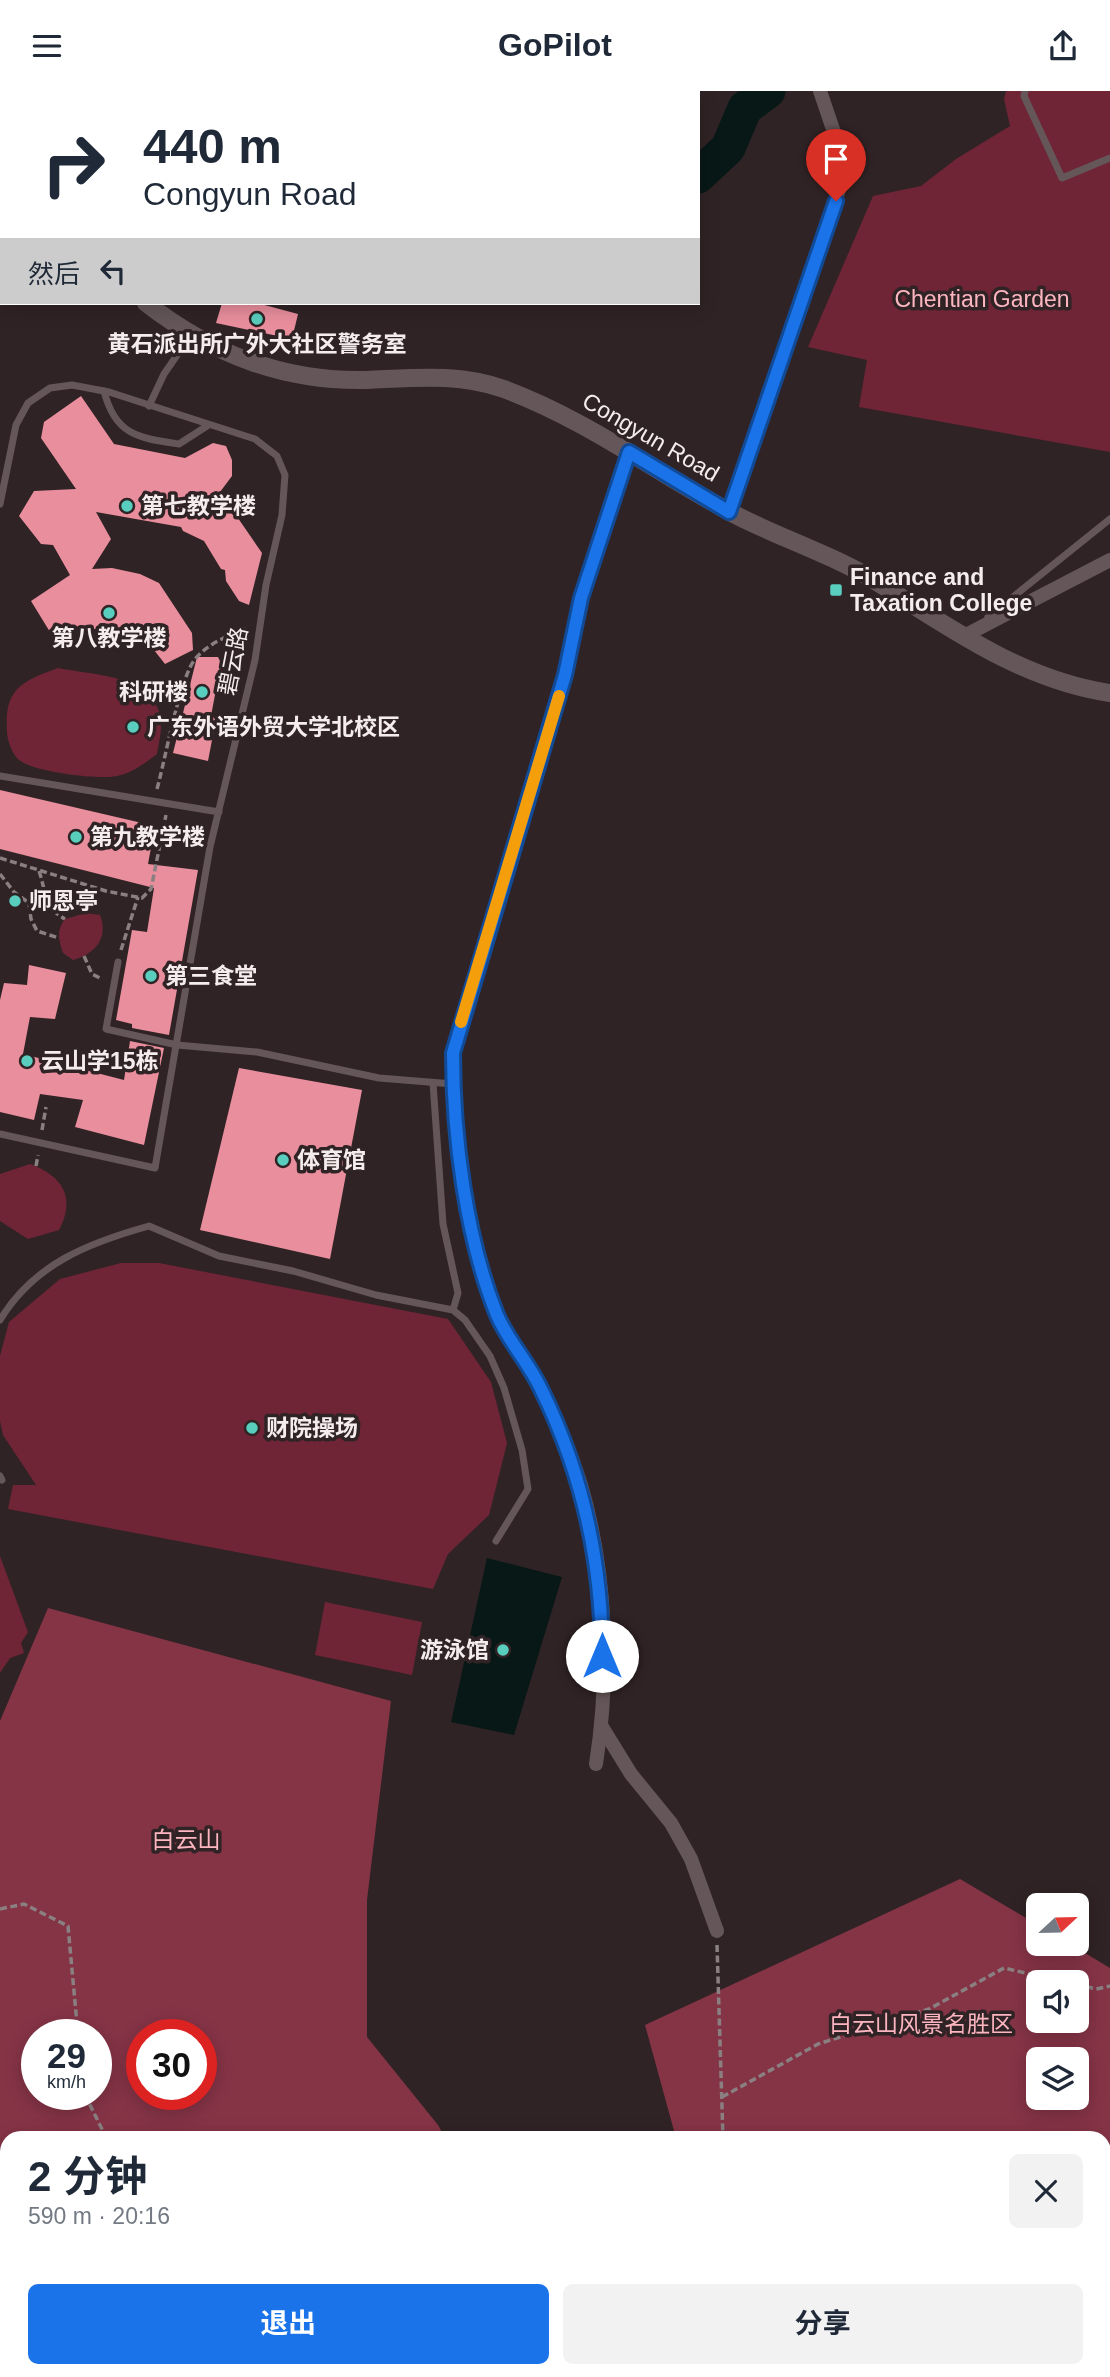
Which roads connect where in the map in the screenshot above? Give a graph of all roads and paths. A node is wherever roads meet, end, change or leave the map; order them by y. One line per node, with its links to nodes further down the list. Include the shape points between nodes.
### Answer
1 (820, 91): 11 (street, via 838,144 842,178)
2 (1026, 91): 3 (lane, via 1024,96 1062,178)
3 (1110, 158)
4 (149, 305): 5 (street, Congyun Road)
5 (191, 335): 7 (lane); 9 (street, Congyun Road, via 266,369 317,379 440,376 474,380 550,408)
6 (104, 391): 7 (lane, 碧云路); 8 (lane, via 110,415 126,430 155,440 179,444); 10 (lane, 碧云路, via 72,384 50,388 27,403 16,425)
7 (149, 406): 8 (lane, 碧云路)
8 (207, 426): 14 (lane, 碧云路, via 256,439 277,456 285,475 282,515)
9 (629, 452): 11 (street, Congyun Road); 32 (street, via 581,598 565,675 470,990 453,1053)
10 (0, 504)
11 (729, 512): 15 (street, Congyun Road, via 875,581 928,617)
12 (1110, 519): 15 (lane)
13 (1110, 560): 15 (street)
14 (260, 625): 18 (path, via 222,638 195,658 183,683); 20 (lane, 碧云路)
15 (966, 635): 16 (street, Congyun Road, via 1046,679)
16 (1110, 693)
17 (0, 776): 18 (lane)
18 (153, 801): 19 (lane)
19 (167, 804): 20 (lane); 24 (path, via 152,890)
20 (219, 812): 30 (lane, 碧云路)
21 (0, 858): 22 (path)
22 (39, 870): 24 (path); 25 (path, via 46,900 54,913)
23 (0, 874): 26 (path, via 29,903 37,931)
24 (138, 897): 28 (path)
25 (65, 919)
26 (59, 938)
27 (84, 956): 29 (path, via 92,974)
28 (118, 962): 29 (lane)
29 (113, 984): 30 (lane, via 106,1030)
30 (177, 1045): 31 (lane, via 257,1052 379,1078); 35 (lane, 碧云路, via 155,1168)
31 (433, 1083): 32 (lane); 36 (lane, via 443,1224 458,1293)
32 (453, 1084): 39 (street, via 455,1121 479,1257 498,1317 563,1435 592,1531 602,1603)
33 (46, 1107): 35 (path)
34 (0, 1134): 35 (lane, 碧云路)
35 (39, 1143)
36 (453, 1310): 37 (lane, via 219,1256 149,1226 75,1250 27,1285); 38 (lane, via 490,1356 522,1450 528,1489)
37 (0, 1320)
38 (496, 1541)
39 (601, 1727): 40 (street); 42 (street, via 671,1823 691,1859)
40 (596, 1765)
41 (0, 1909): 46 (path, via 24,1904 68,1926)
42 (717, 1931): 47 (path)
43 (1026, 1973): 47 (path, via 1004,1968 929,2009 818,2043)
44 (1110, 1986): 45 (path)
45 (1089, 1988)
46 (77, 2019)
47 (722, 2097): 50 (path)
48 (92, 2110): 49 (path)
49 (103, 2131)
50 (723, 2131)

